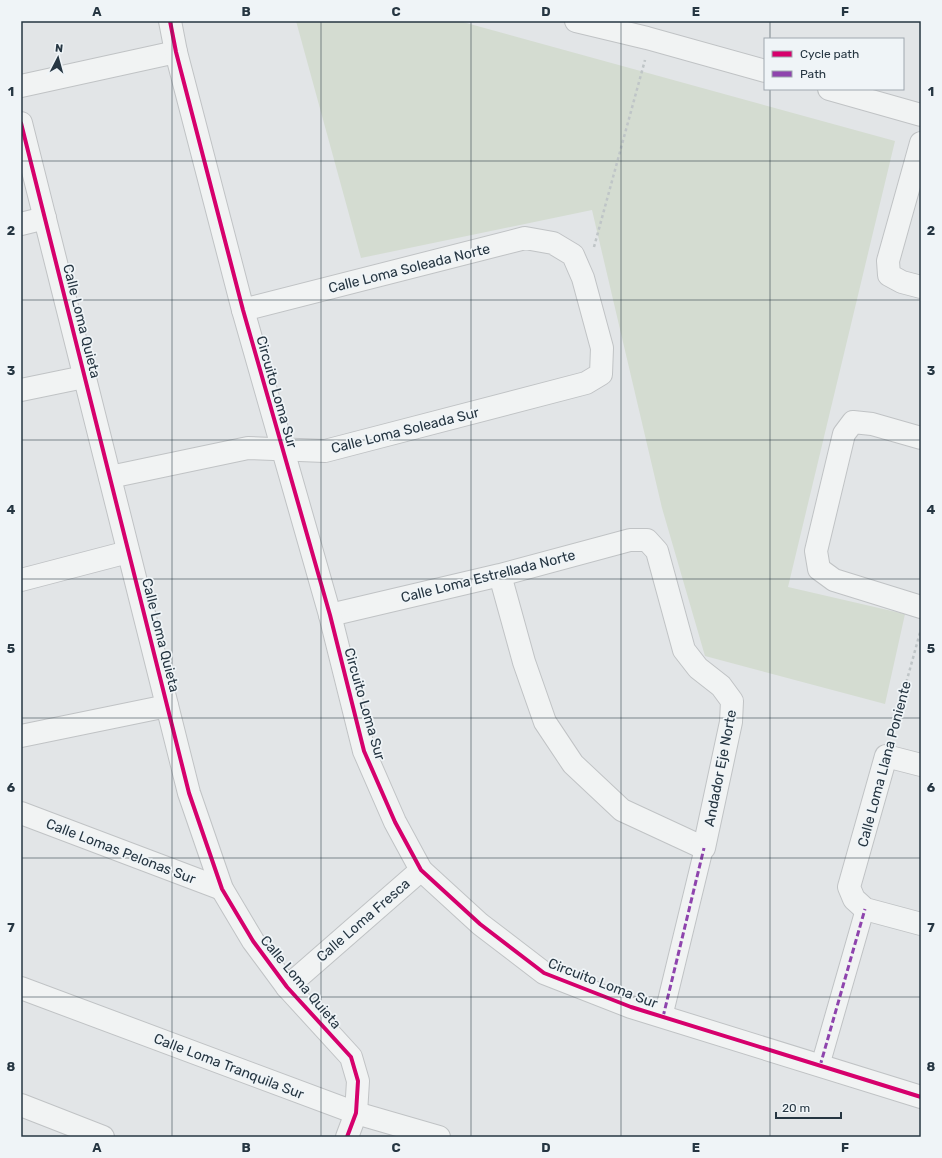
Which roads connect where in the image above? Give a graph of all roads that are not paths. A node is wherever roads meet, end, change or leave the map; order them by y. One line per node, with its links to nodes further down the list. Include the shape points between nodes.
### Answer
1 (170, 21): 4 (street, Circuito Loma Sur)
2 (576, 21): 3 (street)
3 (649, 30): 5 (street)
4 (176, 52): 6 (street); 14 (street, Circuito Loma Sur)
5 (764, 71)
6 (21, 86)
7 (833, 90): 8 (street)
8 (921, 115)
9 (21, 123): 11 (street, Calle Loma Quieta)
10 (921, 143): 13 (street, via 888,261 889,275)
11 (45, 218): 12 (street); 16 (street, Calle Loma Quieta)
12 (21, 224)
13 (921, 287)
14 (243, 310): 15 (street, Calle Loma Soleada Norte, via 525,238 553,243 574,255 583,278 602,348); 19 (street, Circuito Loma Sur)
15 (601, 374): 19 (street, Calle Loma Soleada Sur, via 586,383 325,451)
16 (84, 377): 17 (street); 20 (street, Calle Loma Quieta)
17 (21, 390)
18 (921, 438): 25 (street, via 872,424 853,422 844,434 816,551 818,569 834,580)
19 (282, 450): 20 (street, Calle Loma Soleada Sur, via 248,448); 26 (street, Circuito Loma Sur)
20 (110, 477): 22 (street, Calle Loma Quieta)
21 (647, 540): 23 (street, Calle Loma Estrellada Norte, via 630,540); 31 (street, Andador Eje Norte, via 657,551 684,650 698,668 721,686 732,701)
22 (128, 552): 24 (street); 27 (street, Calle Loma Quieta)
23 (500, 575): 26 (street, Calle Loma Estrellada Norte); 31 (street, via 524,662 545,722 573,764 622,810)
24 (21, 580)
25 (921, 607)
26 (330, 615): 32 (street, Circuito Loma Sur, via 364,751 395,822)
27 (167, 706): 28 (street); 33 (street, Calle Loma Quieta, via 189,793)
28 (21, 736)
29 (921, 765): 34 (street, Calle Loma Llana Poniente, via 886,756 850,887)
30 (21, 813): 33 (street, Calle Lomas Pelonas Sur)
31 (704, 848): 38 (street, Andador Eje Norte)
32 (421, 870): 36 (street, Calle Loma Fresca); 38 (street, Circuito Loma Sur, via 480,924 544,973)
33 (222, 889): 36 (street, Calle Loma Quieta, via 253,941)
34 (859, 904): 35 (street); 39 (street, Calle Loma Llana Poniente)
35 (921, 924)
36 (287, 987): 42 (street, Calle Loma Quieta, via 350,1057 358,1081)
37 (21, 988): 42 (street, Calle Loma Tranquila Sur)
38 (663, 1017): 39 (street, Circuito Loma Sur)
39 (820, 1066): 40 (street, Circuito Loma Sur)
40 (921, 1097)
41 (21, 1105): 43 (street)
42 (356, 1113): 44 (street, Calle Loma Quieta); 45 (street, Calle Loma Tranquila Sur)
43 (103, 1137)
44 (347, 1137)
45 (439, 1137)

